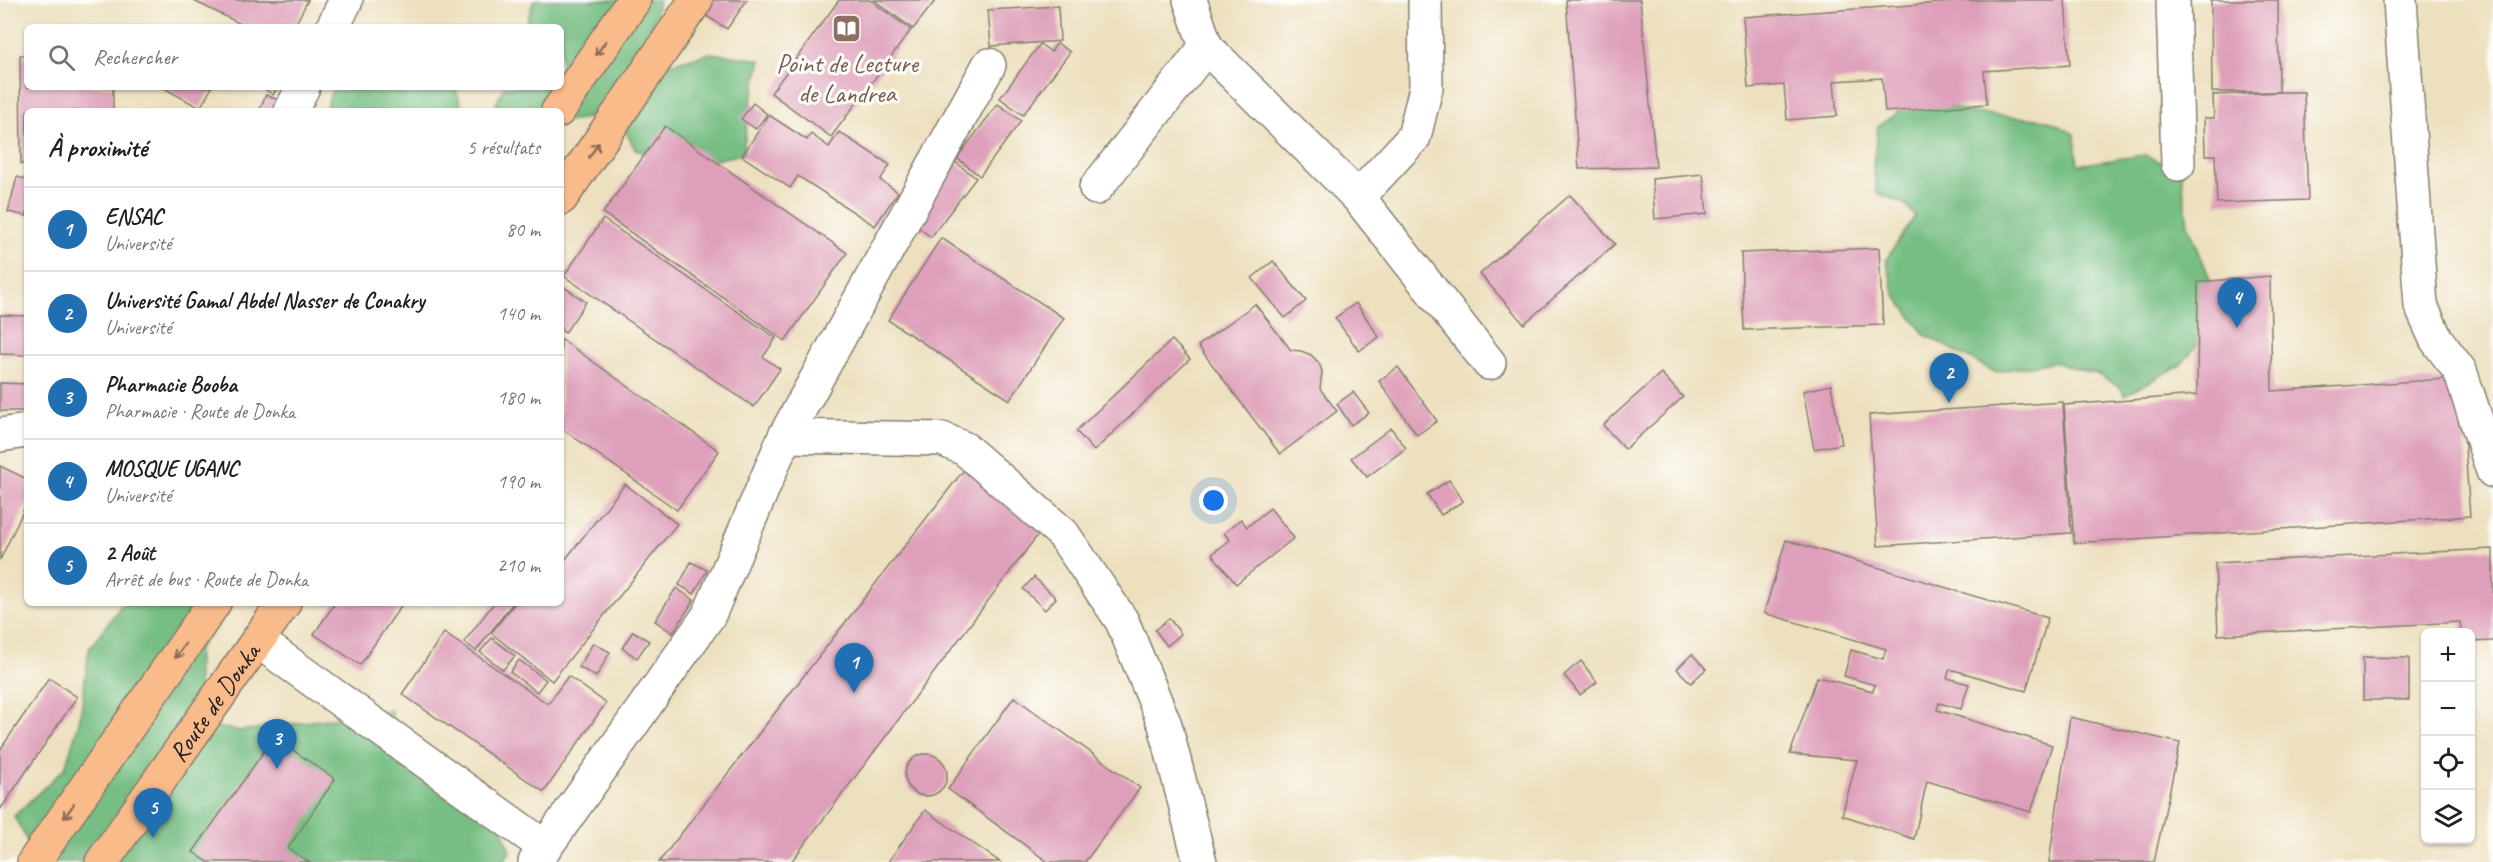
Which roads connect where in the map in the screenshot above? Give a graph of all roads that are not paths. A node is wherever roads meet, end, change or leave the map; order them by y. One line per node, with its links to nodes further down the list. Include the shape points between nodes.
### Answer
1 (346, 0): 8 (street)
2 (634, 0): 13 (main road, one-way to 13)
3 (696, 0): 16 (main road, one-way to 3)
4 (1191, 0): 9 (street)
5 (1425, 0): 17 (street, via 1426,88 1414,137)
6 (2173, 0): 14 (street)
7 (2400, 0): 22 (street, via 2421,306 2436,339 2460,371)
8 (334, 24)
9 (1206, 47): 15 (street); 17 (street)
10 (989, 65): 21 (street)
11 (302, 90): 12 (street)
12 (292, 108)
13 (560, 108)
14 (2178, 164)
15 (1096, 188)
16 (564, 194)
17 (1358, 196): 18 (street)
18 (1489, 363)
19 (24, 431): 20 (street)
20 (0, 435)
21 (785, 436): 26 (street, via 709,615); 29 (street, via 942,439 965,449 1063,534 1127,632 1165,725)
22 (2493, 471)
23 (212, 606): 27 (main road, one-way to 27)
24 (282, 606): 25 (main road, Route de Donka)
25 (258, 641): 26 (street); 28 (main road, Route de Donka)
26 (540, 855)
27 (34, 862)
28 (102, 862)
29 (1200, 862)

